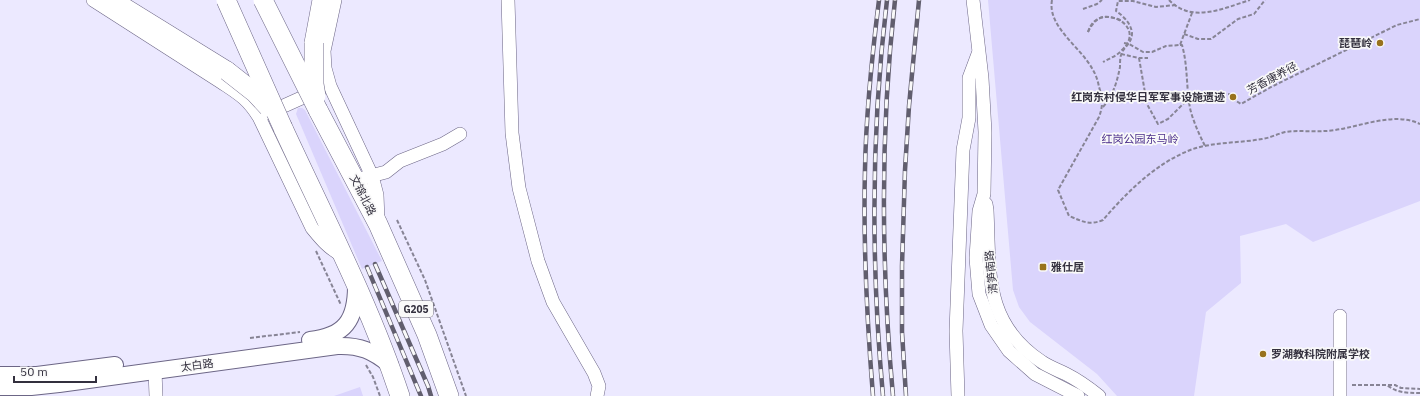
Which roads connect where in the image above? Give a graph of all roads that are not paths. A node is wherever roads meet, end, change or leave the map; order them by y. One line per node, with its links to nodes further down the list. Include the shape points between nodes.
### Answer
1 (93, 0): 12 (street, via 242,96)
2 (112, 0): 13 (highway, bridge, via 246,85 263,100)
3 (226, 0): 13 (highway, bridge)
4 (263, 0): 11 (highway, 文锦北路 / G205, bridge)
5 (322, 0): 11 (highway, bridge, via 314,44 314,84)
6 (335, 0): 10 (street, via 324,51)
7 (508, 0): 27 (street, via 512,133 519,188 538,261 553,302 594,373 599,386)
8 (973, 0): 9 (street, 清笋南路)
9 (979, 50): 16 (street, 清笋南路, via 985,107); 28 (street, via 969,78 969,118 963,150 956,331)
10 (330, 86): 12 (street); 15 (street)
11 (318, 110): 15 (highway, 文锦北路 / G205)
12 (259, 117): 17 (street, via 312,228 322,241)
13 (283, 128): 17 (highway)
14 (460, 134): 15 (street, via 443,144 400,160 386,172)
15 (364, 178): 26 (highway, 文锦北路 / G205, via 378,224 427,335)
16 (984, 194): 29 (street, 清笋南路, via 979,211 977,278 979,294 991,325 1009,351 1027,368); 30 (street, 清笋南路, via 992,295 1003,320 1016,340 1035,358)
17 (342, 255): 18 (highway)
18 (356, 286): 20 (highway); 22 (main road, 太白路, via 355,308 349,321 338,332 318,339 37,375)
19 (1340, 316): 31 (street)
20 (390, 365): 21 (main road, 太白路, via 364,349 338,346); 25 (highway)
21 (155, 371): 23 (main road, 太白路, via 45,386); 24 (street)
22 (0, 375)
23 (0, 387)
24 (156, 396)
25 (400, 396)
26 (449, 396)
27 (597, 396)
28 (958, 396)
29 (1078, 396)
30 (1099, 396)
31 (1340, 396)

